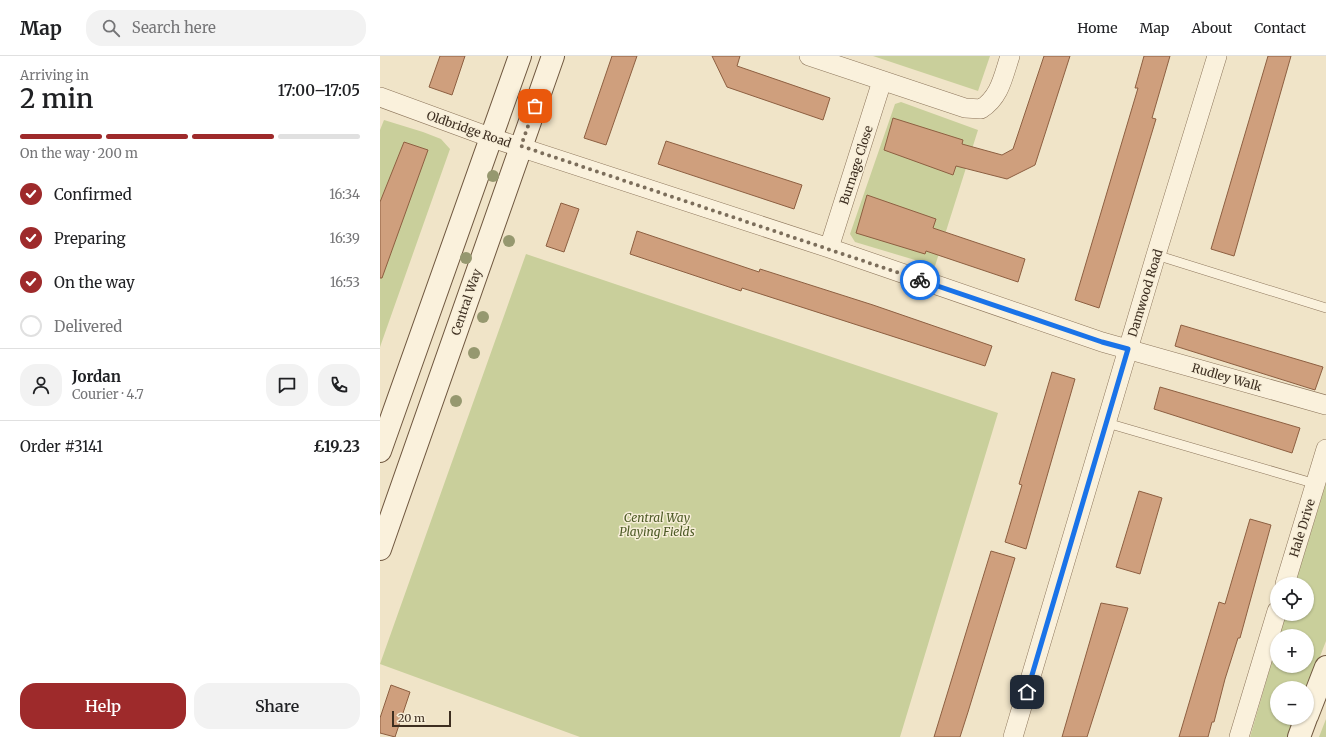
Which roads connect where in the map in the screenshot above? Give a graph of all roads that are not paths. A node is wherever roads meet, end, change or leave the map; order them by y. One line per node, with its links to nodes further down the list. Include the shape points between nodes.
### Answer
1 (520, 56): 8 (street)
2 (553, 56): 9 (street, Central Way)
3 (809, 56): 6 (street)
4 (1010, 56): 6 (street, via 998,93 991,103 981,109 965,108)
5 (1217, 56): 11 (street, Damwood Road)
6 (882, 81): 10 (street, Burnage Close)
7 (380, 97): 8 (street, Oldbridge Road)
8 (492, 138): 9 (street, Oldbridge Road); 17 (street)
9 (521, 146): 10 (street, Oldbridge Road); 19 (street, Central Way)
10 (829, 248): 13 (street, Oldbridge Road)
11 (1156, 255): 12 (lane); 13 (street, Damwood Road)
12 (1326, 308)
13 (1128, 349): 14 (street, Rudley Walk); 15 (street, Damwood Road)
14 (1326, 405)
15 (1107, 423): 18 (lane); 25 (street, Damwood Road)
16 (1326, 449): 18 (street, Hale Drive)
17 (380, 451)
18 (1316, 484): 20 (street, Hale Drive)
19 (380, 549)
20 (1287, 577)
21 (1274, 621): 26 (street)
22 (1326, 667): 23 (street)
23 (1314, 699)
24 (1304, 725): 27 (street)
25 (1013, 737)
26 (1239, 737)
27 (1299, 737)

